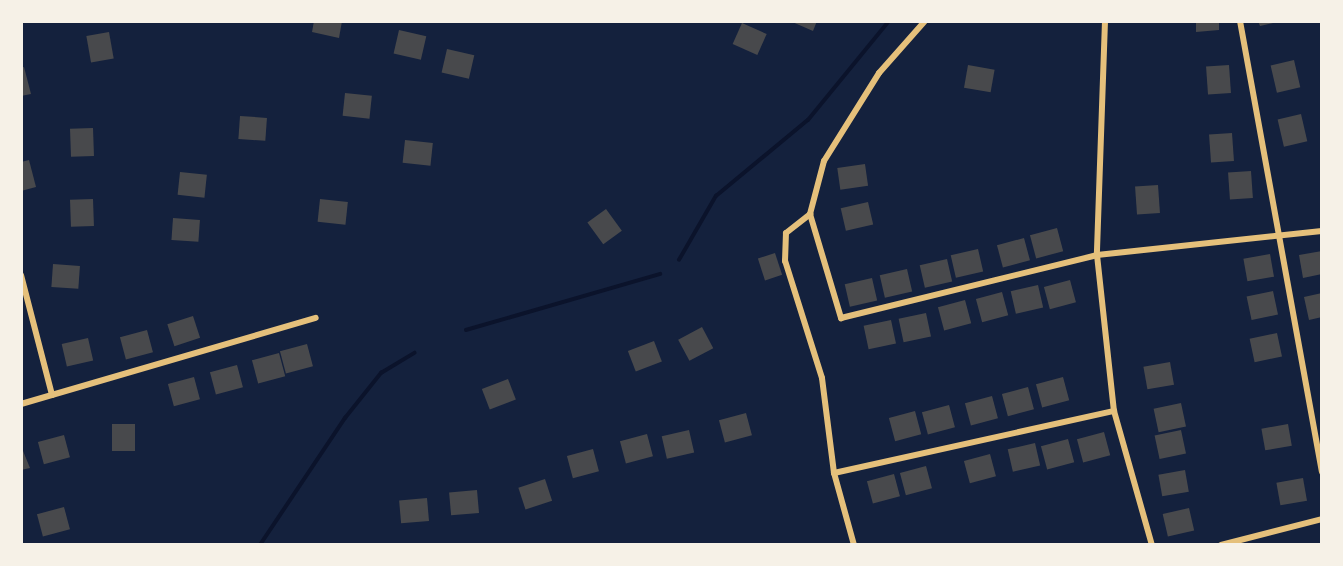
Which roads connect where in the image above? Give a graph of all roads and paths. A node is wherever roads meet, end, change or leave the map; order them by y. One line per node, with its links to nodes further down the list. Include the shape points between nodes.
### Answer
1 (925, 21): 4 (street, via 879,73 824,161)
2 (1105, 21): 7 (street)
3 (1240, 21): 6 (street)
4 (810, 214): 7 (street, via 841,318); 14 (street, via 786,233 785,261 822,377)
5 (1322, 231): 6 (street)
6 (1281, 232): 7 (street); 13 (street, via 1297,358)
7 (1097, 256): 12 (street)
8 (21, 275): 10 (street)
9 (316, 318): 10 (street)
10 (52, 395): 11 (street)
11 (21, 404)
12 (1114, 411): 14 (street); 17 (street)
13 (1322, 472)
14 (834, 473): 16 (street)
15 (1322, 519): 18 (street)
16 (854, 545)
17 (1152, 545)
18 (1221, 545)

